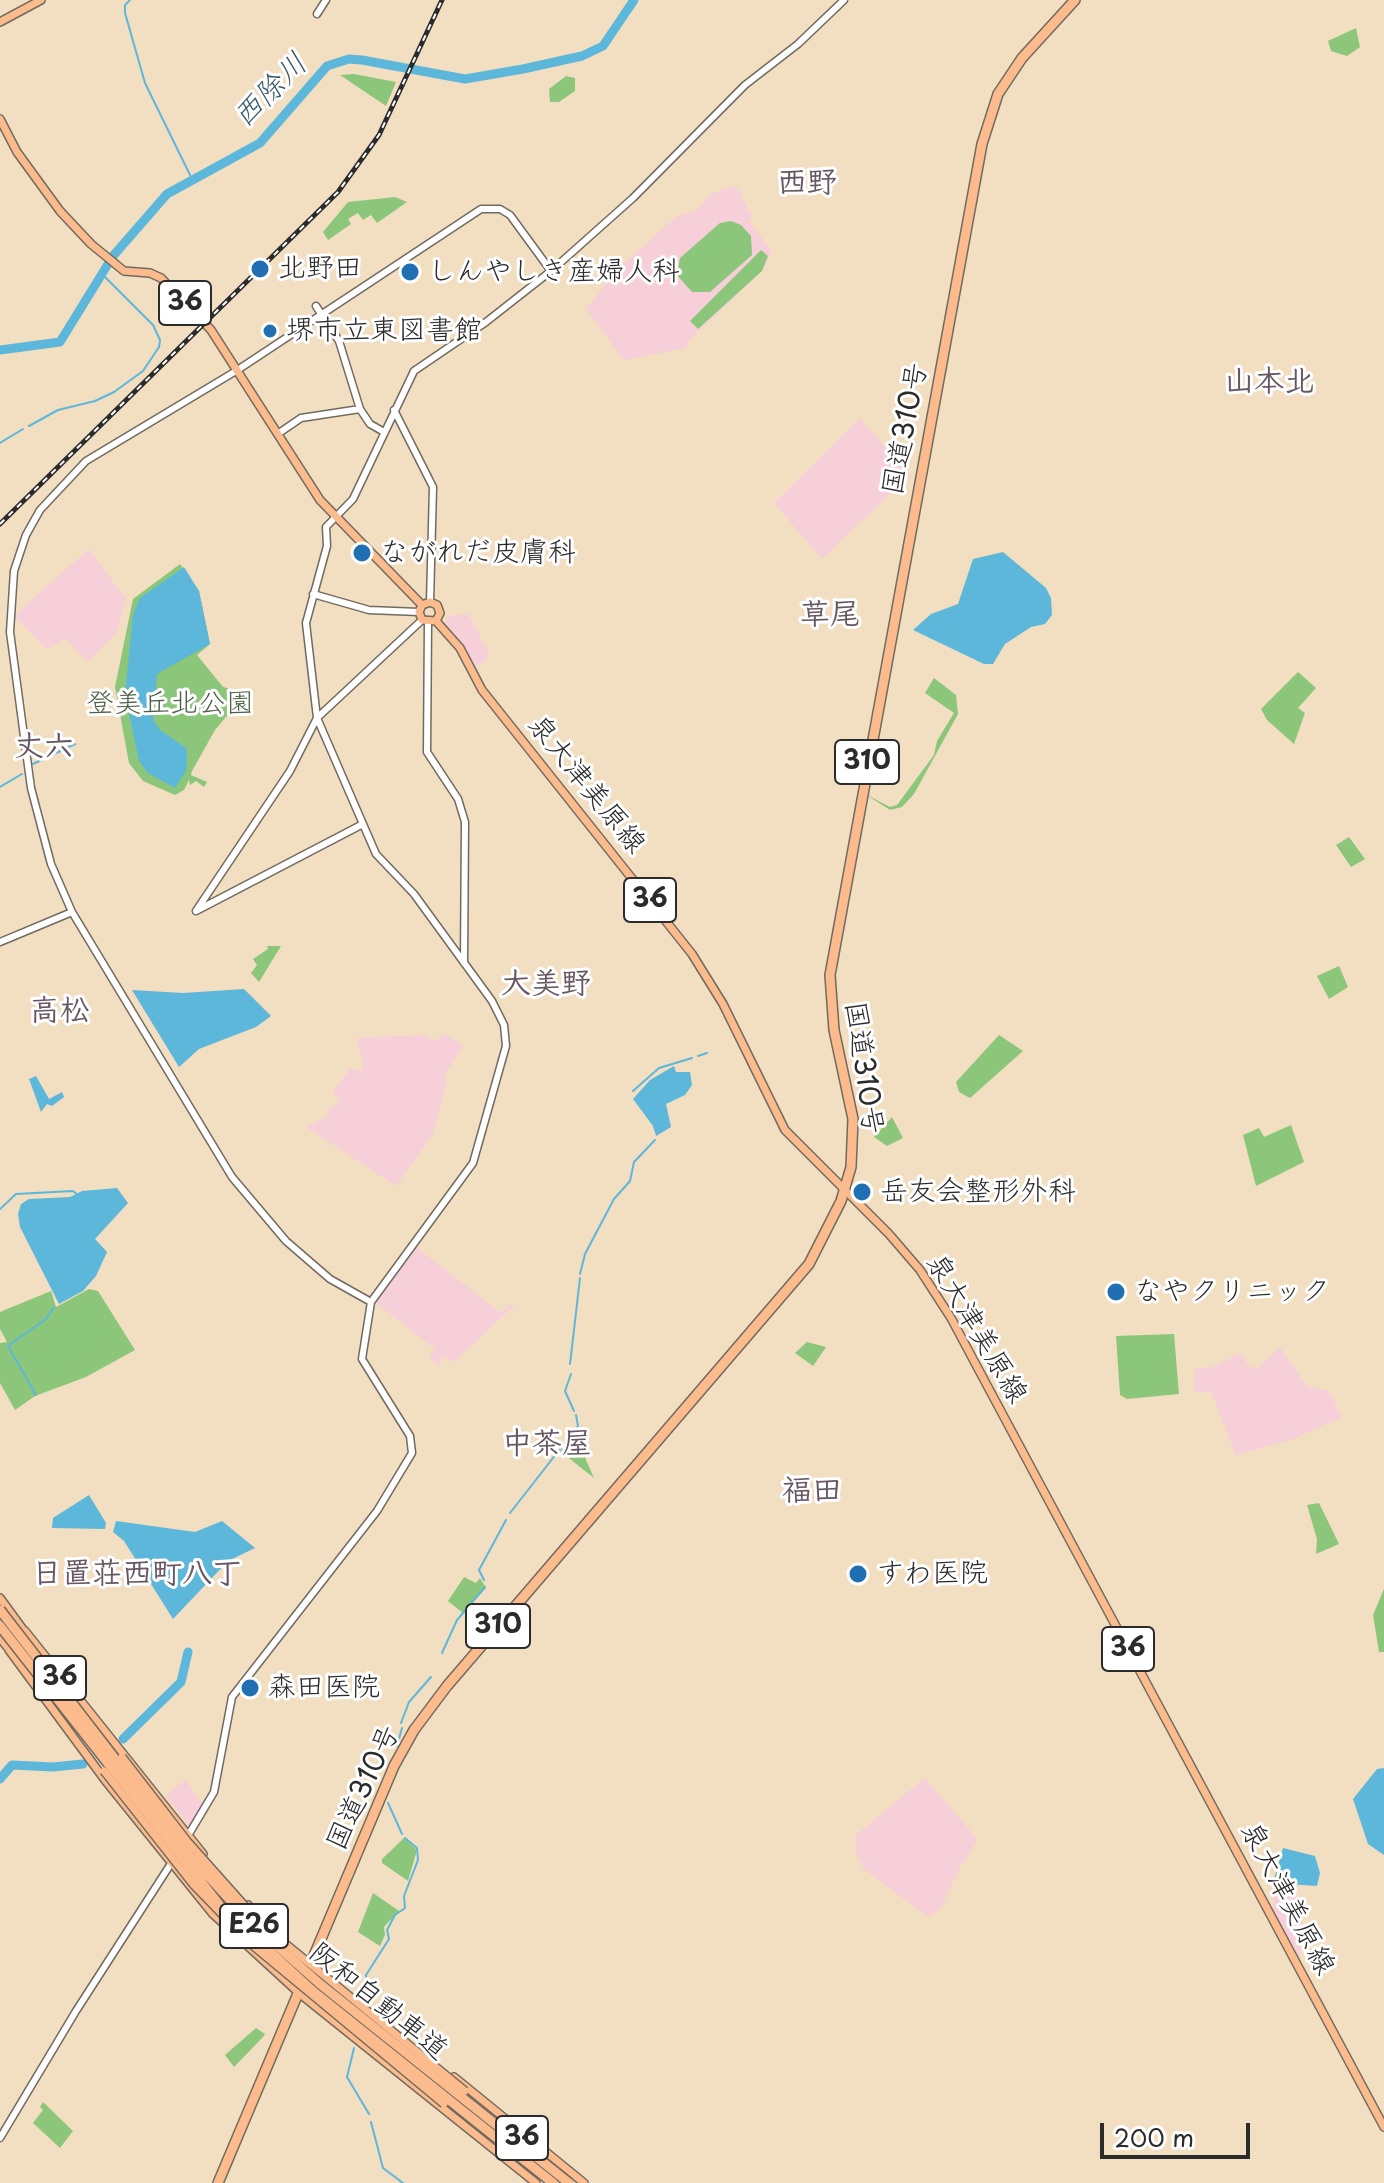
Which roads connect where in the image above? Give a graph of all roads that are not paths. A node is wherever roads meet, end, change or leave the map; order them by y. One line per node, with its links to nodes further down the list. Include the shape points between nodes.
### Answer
1 (41, 0): 6 (main road)
2 (326, 0): 5 (street)
3 (844, 0): 8 (street, via 745,85 633,198)
4 (1075, 0): 23 (highway, 国道310号 / 310, via 1022,58 998,94 979,159 830,975 834,1030 853,1119 854,1145)
5 (317, 14)
6 (0, 22)
7 (0, 119): 10 (main road, 泉大津美原線 / 36, via 60,211 114,265 161,278 211,330)
8 (551, 271): 9 (street, via 510,215 481,209); 12 (street, via 414,371)
9 (318, 310): 10 (street); 11 (street, via 339,341)
10 (236, 371): 14 (main road, 泉大津美原線 / 36); 20 (street, via 76,470 34,520 14,571 10,632 31,788 42,838)
11 (360, 409): 13 (street); 14 (street, via 301,418)
12 (394, 410): 13 (street); 17 (street, via 433,487)
13 (384, 432): 15 (street, via 353,499)
14 (279, 433): 15 (main road, 泉大津美原線 / 36, via 320,500)
15 (338, 516): 16 (street, via 326,527 327,546); 17 (main road, 泉大津美原線 / 36)
16 (313, 594): 17 (street, via 369,610); 18 (street, via 306,640)
17 (426, 614): 18 (street); 22 (street, via 425,740 465,822); 23 (main road, 泉大津美原線 / 36, via 460,648 482,690 692,954 723,1004 779,1121)
18 (317, 718): 19 (street); 19 (street, via 283,782 196,911)
19 (363, 824): 22 (street, via 376,854 414,894)
20 (72, 912): 21 (street); 24 (street, via 232,1177 286,1241 330,1279)
21 (0, 942)
22 (464, 963): 24 (street, via 504,1025 506,1046 495,1090 473,1163)
23 (844, 1192): 33 (highway, 国道310号 / 310, via 809,1264 417,1726 394,1766); 35 (main road, 泉大津美原線 / 36, via 920,1270 951,1318)
24 (371, 1302): 31 (street, via 362,1359 410,1436 412,1453 377,1511 232,1697 214,1792)
25 (0, 1598): 28 (main road, 36)
26 (0, 1610): 41 (highway, 阪和自動車道 / E26, bridge, via 181,1845 250,1922)
27 (0, 1626): 40 (highway, 阪和自動車道 / E26, bridge, via 221,1907 314,1992)
28 (25, 1631): 31 (main road, 36); 42 (main road, 36, bridge, via 187,1841 260,1923)
29 (0, 1638): 30 (main road, 36)
30 (9, 1650): 32 (main road, 36); 39 (main road, 36, bridge, via 193,1884 251,1944)
31 (188, 1836): 32 (street); 33 (main road, 36, via 245,1902)
32 (171, 1864): 34 (main road, 36, via 213,1914); 36 (street)
33 (311, 1963): 34 (highway, 国道310号 / 310); 42 (main road, 36)
34 (299, 1993): 37 (highway, 国道310号 / 310); 38 (main road, 36)
35 (1384, 2127)
36 (0, 2138)
37 (218, 2183)
38 (536, 2183)
39 (543, 2183)
40 (553, 2183)
41 (569, 2183)
42 (582, 2183)

